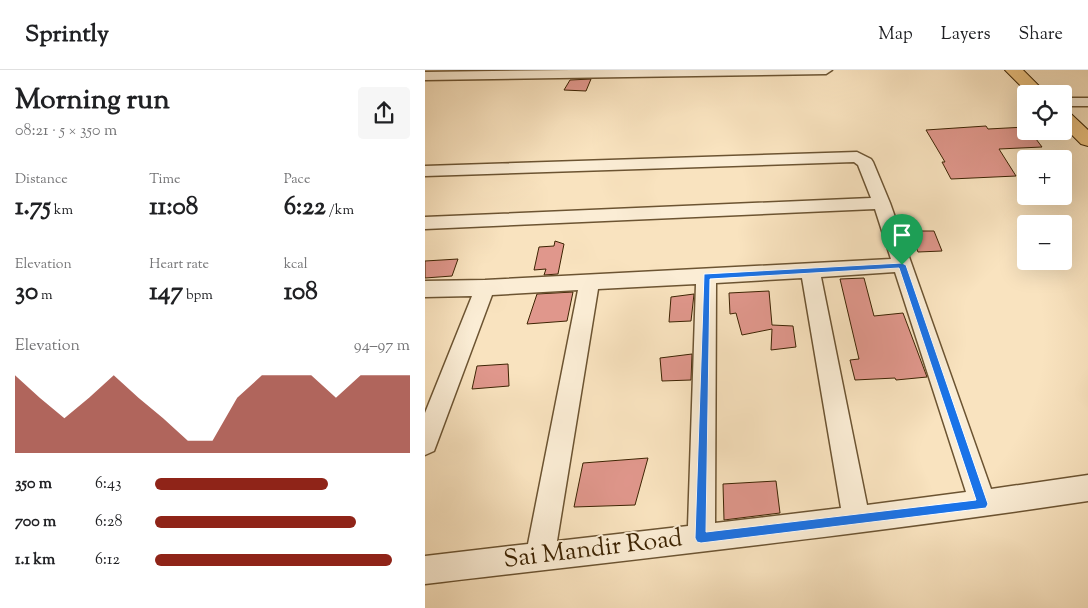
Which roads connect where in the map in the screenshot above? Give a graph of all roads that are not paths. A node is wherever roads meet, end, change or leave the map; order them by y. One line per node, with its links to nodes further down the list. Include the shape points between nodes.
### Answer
1 (826, 70): 3 (street)
2 (1013, 70): 4 (main road)
3 (425, 76)
4 (1029, 85)
5 (1072, 102): 6 (street)
6 (1088, 102)
7 (1072, 125): 8 (main road)
8 (1088, 140)
9 (425, 171): 10 (street, via 857,157 865,162)
10 (882, 203): 11 (street); 12 (street)
11 (425, 223)
12 (902, 265): 13 (street); 20 (street)
13 (810, 270): 14 (street); 21 (street)
14 (706, 276): 15 (street); 22 (street)
15 (589, 282): 16 (street); 23 (street)
16 (485, 288): 17 (street); 18 (street)
17 (425, 289)
18 (425, 443)
19 (1088, 488): 20 (street, Sai Mandir Road)
20 (983, 504): 21 (street, Sai Mandir Road)
21 (856, 520): 22 (street, Sai Mandir Road)
22 (701, 538): 23 (street, Sai Mandir Road)
23 (540, 557): 24 (street, Sai Mandir Road)
24 (425, 570)

